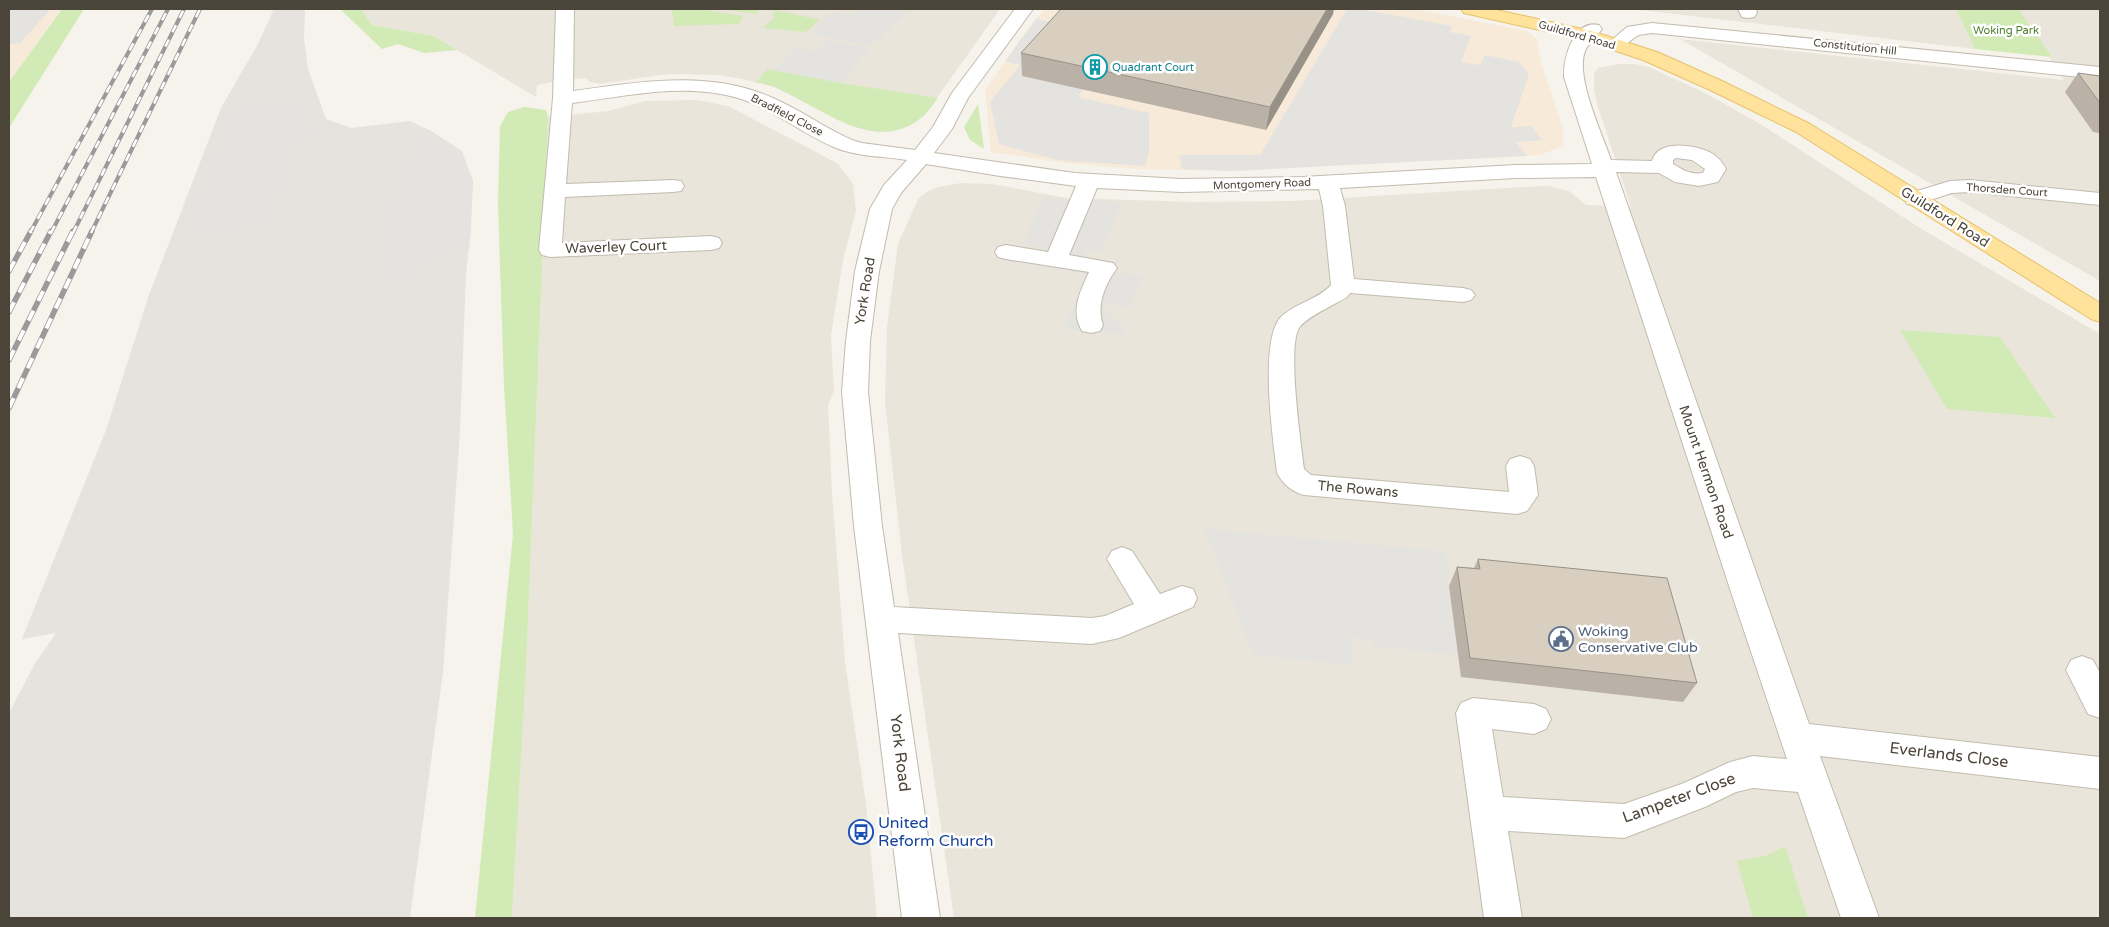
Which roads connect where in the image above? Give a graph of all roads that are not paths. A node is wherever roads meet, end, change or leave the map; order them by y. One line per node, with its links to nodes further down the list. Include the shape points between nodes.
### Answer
1 (565, 9): 8 (street, Waverley Court)
2 (1024, 9): 9 (street, York Road, via 959,97 942,129)
3 (1474, 9): 5 (main road, Guildford Road)
4 (1520, 9): 5 (main road, Guildford Road)
5 (1589, 32): 6 (main road, Guildford Road); 11 (street, Mount Hermon Road, via 1574,55 1573,77)
6 (1618, 41): 7 (street, Constitution Hill, via 1633,31 1652,28 1687,30); 16 (main road, Guildford Road, via 1676,55 1753,91 1790,121)
7 (2100, 73)
8 (563, 98): 9 (street, Bradfield Close, via 657,86 687,85 742,92 842,142); 15 (street, Waverley Court)
9 (920, 158): 12 (street, Montgomery Road); 29 (street, York Road, via 892,190 881,209 867,271 858,341 855,392)
10 (1664, 167): 11 (street, Montgomery Road)
11 (1604, 169): 13 (street, Montgomery Road); 33 (street, Mount Hermon Road)
12 (1089, 181): 13 (street, Montgomery Road, via 1205,186); 20 (street)
13 (1328, 181): 21 (street)
14 (673, 186): 15 (street)
15 (554, 192): 18 (street, Waverley Court, via 550,250)
16 (1915, 199): 17 (street, Thorsden Court, via 1950,187 1970,186); 23 (main road, Guildford Road)
17 (2100, 199)
18 (711, 243)
19 (1006, 252): 20 (street)
20 (1056, 260): 24 (street, via 1104,268 1088,306 1087,316)
21 (1343, 285): 22 (street); 25 (street, The Rowans, via 1339,292 1289,323 1283,338 1284,427 1291,473 1304,485 1517,502 1524,495)
22 (1463, 295)
23 (2100, 314)
24 (1091, 325)
25 (1520, 466)
26 (1122, 559): 28 (street)
27 (1182, 598): 28 (street)
28 (1154, 610): 29 (street, via 1108,629 1092,631)
29 (881, 618): 37 (street, York Road)
30 (2082, 670): 31 (street)
31 (2100, 704)
32 (1534, 719): 36 (street, via 1473,713)
33 (1797, 738): 34 (street, Everlands Close); 35 (street, Mount Hermon Road)
34 (2100, 773)
35 (1810, 777): 36 (street, Lampeter Close, via 1753,772 1730,778 1624,822); 39 (street, Mount Hermon Road)
36 (1488, 813): 38 (street)
37 (921, 918)
38 (1503, 918)
39 (1860, 918)

